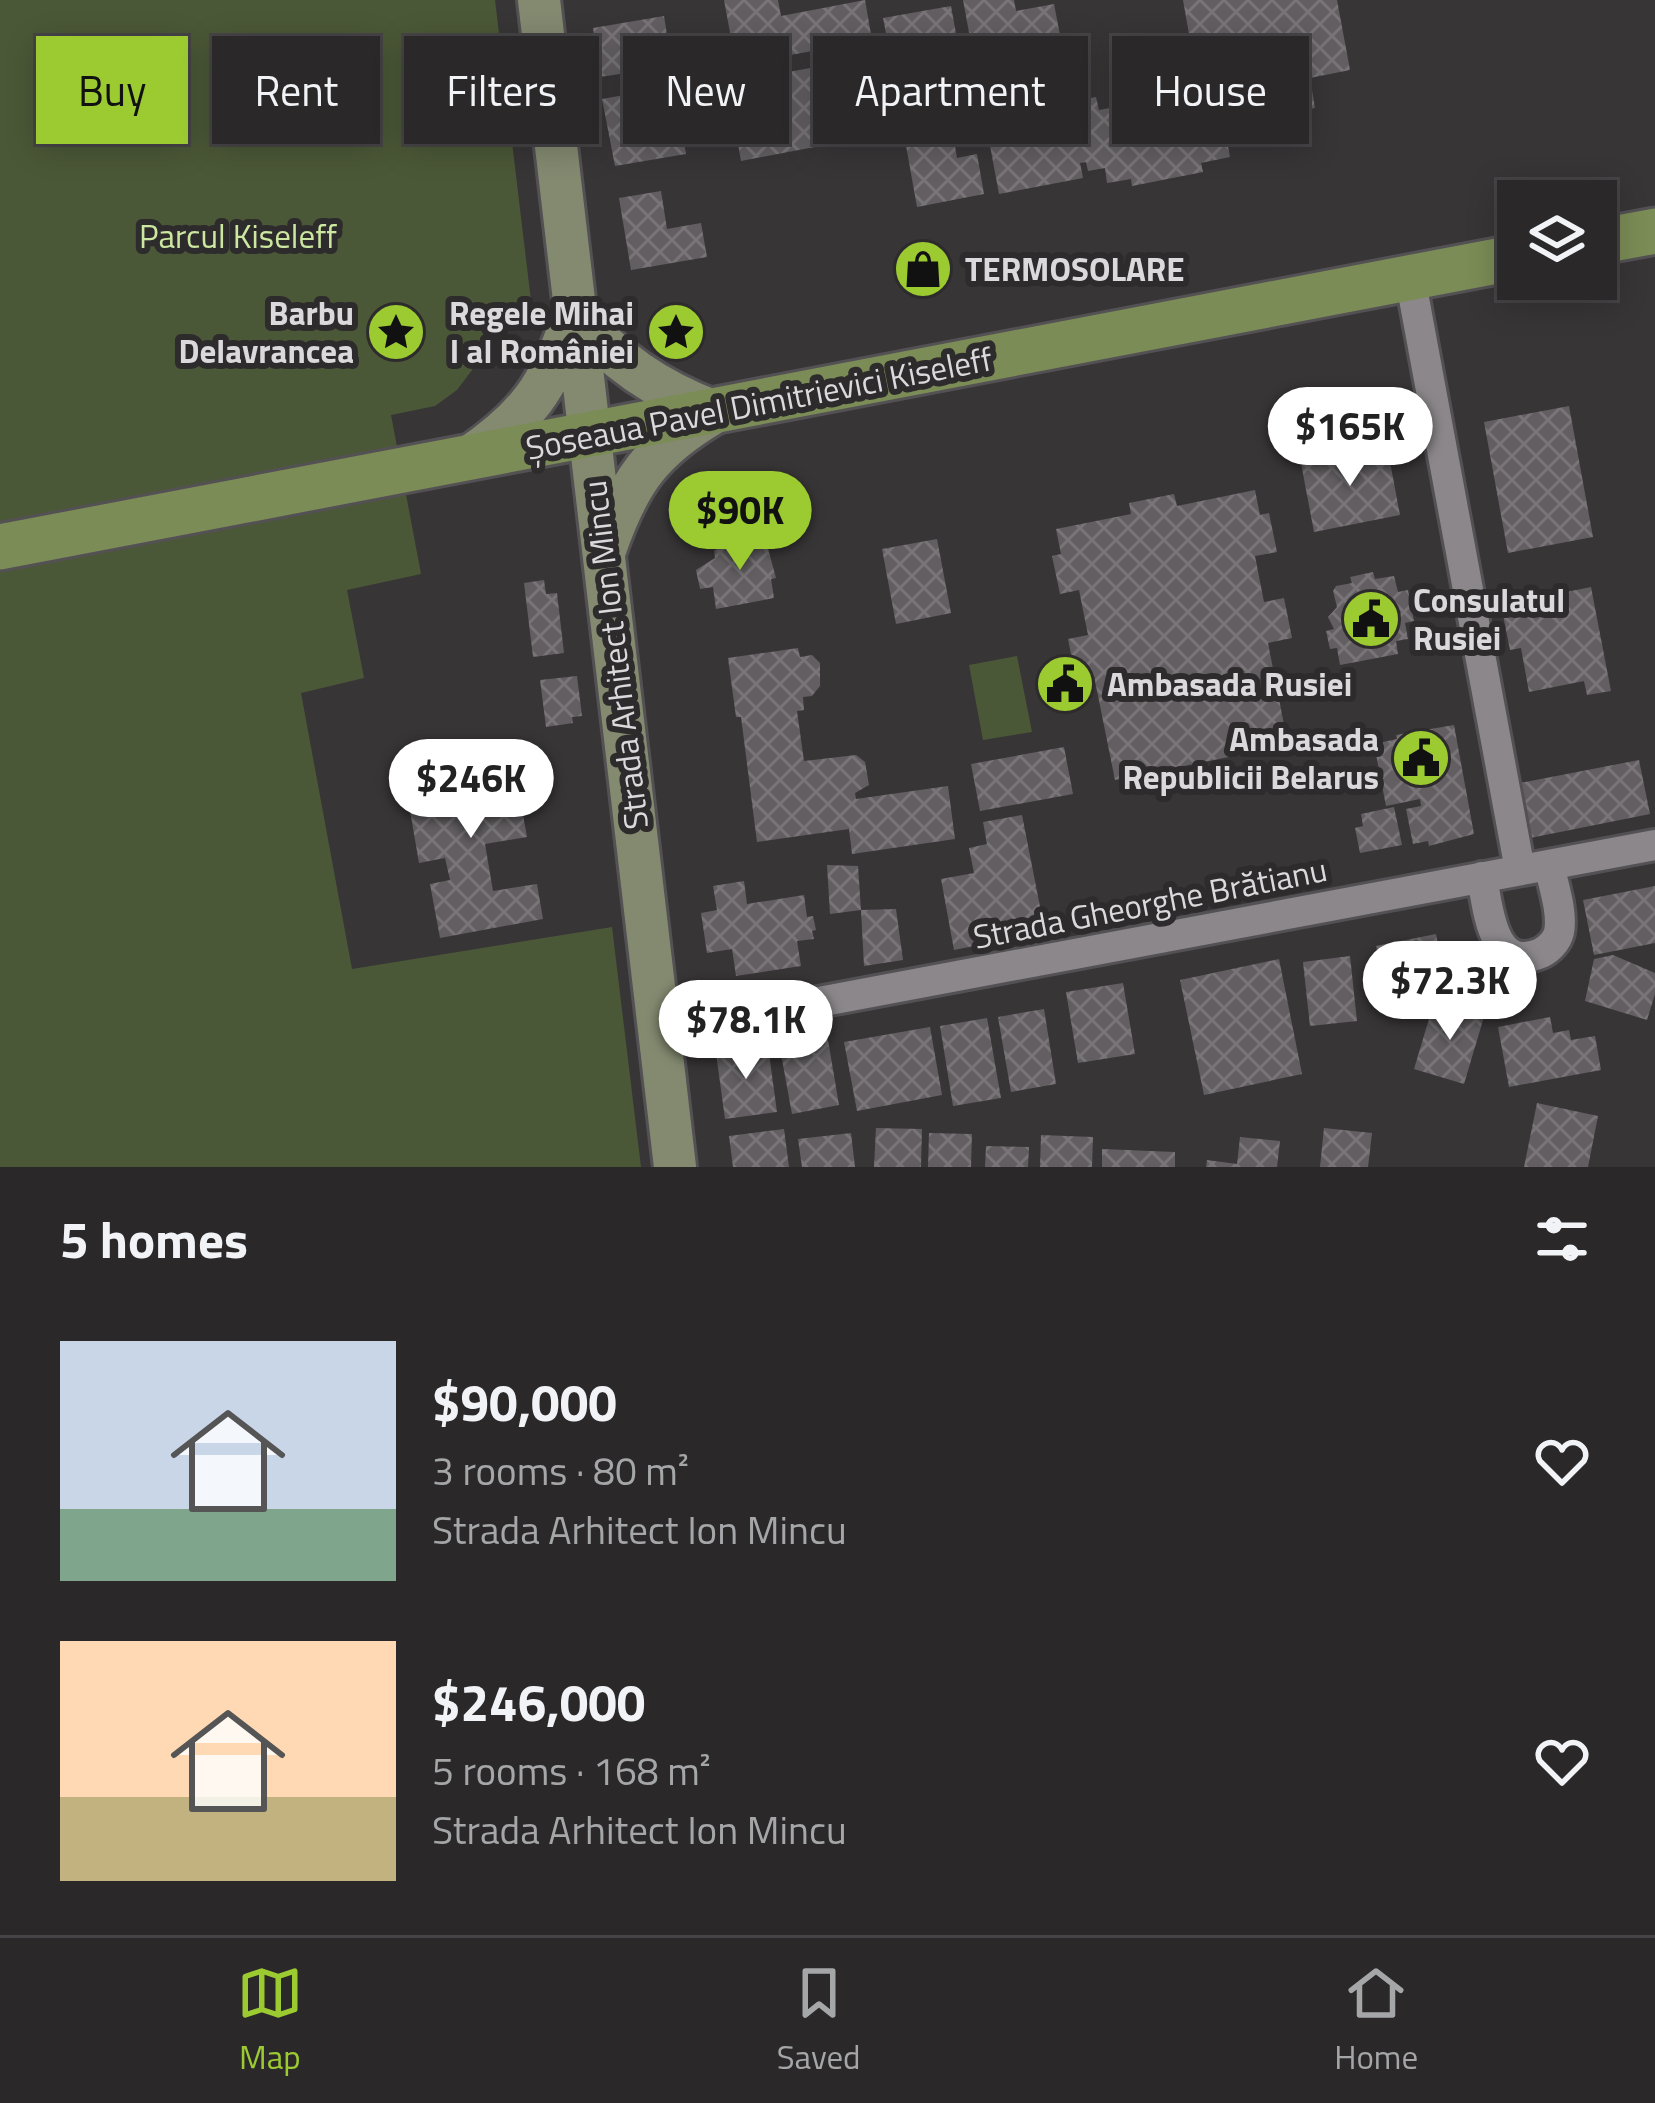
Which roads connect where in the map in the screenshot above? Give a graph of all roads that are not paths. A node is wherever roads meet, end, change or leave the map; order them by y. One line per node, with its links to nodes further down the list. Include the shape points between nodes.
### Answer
1 (539, 0): 6 (main road, Strada Arhitect Ion Mincu)
2 (1655, 232): 3 (main road)
3 (1617, 238)
4 (1497, 261): 5 (main road, Șoseaua Pavel Dimitrievici Kiseleff)
5 (1410, 277): 7 (main road, Șoseaua Pavel Dimitrievici Kiseleff); 13 (street)
6 (574, 313): 7 (main road, via 656,387); 8 (main road, Strada Arhitect Ion Mincu); 9 (main road, via 534,403)
7 (716, 412): 8 (main road, Șoseaua Pavel Dimitrievici Kiseleff); 11 (main road, via 643,468)
8 (589, 435): 9 (main road, Șoseaua Pavel Dimitrievici Kiseleff); 11 (main road, Strada Arhitect Ion Mincu)
9 (466, 459): 10 (main road, Șoseaua Pavel Dimitrievici Kiseleff)
10 (0, 547)
11 (603, 556): 15 (main road, Strada Arhitect Ion Mincu)
12 (1655, 845): 13 (street, Strada Gheorghe Brătianu)
13 (1534, 867): 14 (street, Strada Gheorghe Brătianu); 14 (street, via 1559,932 1537,955 1503,950)
14 (1482, 877): 15 (street, Strada Gheorghe Brătianu)
15 (659, 1031): 16 (main road, Strada Arhitect Ion Mincu)
16 (675, 1167)

